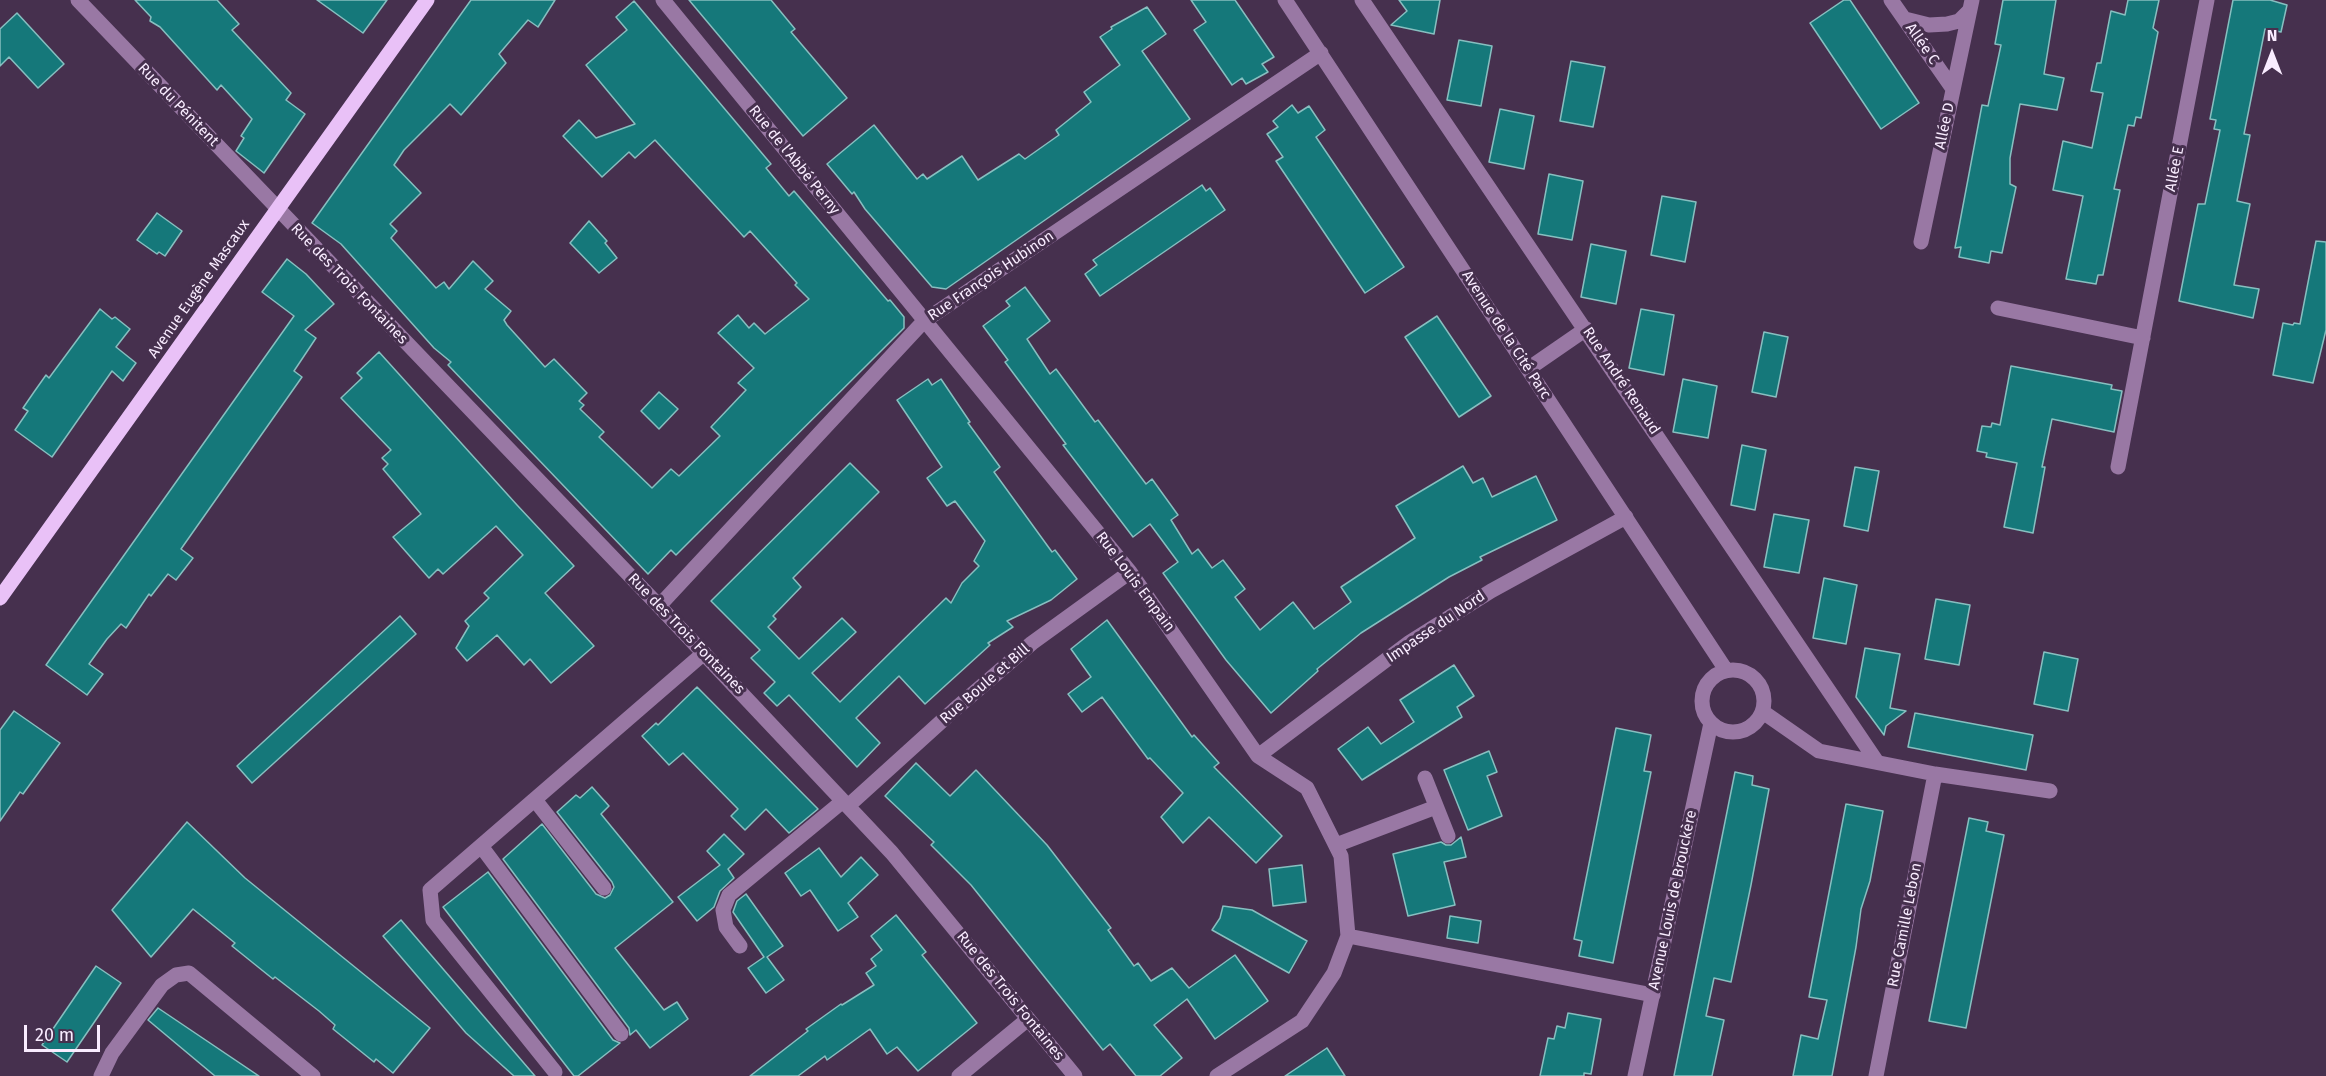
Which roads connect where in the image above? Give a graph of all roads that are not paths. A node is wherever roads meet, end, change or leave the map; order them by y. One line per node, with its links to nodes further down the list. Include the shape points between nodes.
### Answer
1 (78, 0): 12 (street, Rue du Pénitent)
2 (427, 0): 12 (main road, Avenue Eugène Mascaux)
3 (663, 0): 15 (street, Rue de l’Abbé Perny)
4 (1285, 0): 10 (street, Avenue de la Cité Parc)
5 (1362, 0): 16 (street, Rue André Renaud)
6 (1891, 0): 9 (street, Allée C)
7 (2207, 0): 17 (street, Allée E)
8 (1970, 5): 9 (street, Allée D, via 1959,21 1947,24 1929,25); 11 (street, Allée D)
9 (1905, 19): 11 (street, Allée C)
10 (1321, 53): 15 (street, Rue François Hubinon); 18 (street, Avenue de la Cité Parc)
11 (1953, 89): 13 (street, Allée D)
12 (277, 210): 22 (main road, Avenue Eugène Mascaux); 23 (street, Rue des Trois Fontaines)
13 (1921, 242)
14 (1998, 308): 17 (street)
15 (924, 321): 21 (street, Rue Louis Empain); 23 (street, Rue François Hubinon)
16 (1586, 329): 18 (street); 29 (street, Rue André Renaud)
17 (2143, 338): 19 (street, Allée E)
18 (1528, 369): 20 (street, Avenue de la Cité Parc)
19 (2118, 467)
20 (1626, 517): 25 (street, Avenue de la Cité Parc); 28 (street, Impasse du Nord, via 1491,591 1410,642)
21 (1130, 572): 28 (street, Rue Louis Empain); 34 (street, Rue Boule et Bill, via 1032,644)
22 (0, 598)
23 (659, 606): 24 (street, Rue des Trois Fontaines)
24 (704, 653): 33 (street); 34 (street, Rue des Trois Fontaines)
25 (1726, 670): 26 (street, via 1754,677 1763,693); 27 (street, via 1710,680 1702,697 1705,716)
26 (1762, 712): 27 (street, via 1757,721 1740,732 1719,729); 29 (street, via 1819,751)
27 (1711, 723): 42 (street, Avenue Louis de Brouckère)
28 (1258, 756): 37 (street, Rue Louis Empain, via 1307,788)
29 (1877, 762): 30 (street)
30 (1935, 774): 32 (street); 52 (street, Rue Camille Lebon)
31 (1425, 778): 35 (street)
32 (2050, 791)
33 (535, 800): 38 (street); 39 (street)
34 (845, 803): 41 (street, Rue Boule et Bill, via 729,895 723,910 726,927); 43 (street, Rue des Trois Fontaines, via 892,853)
35 (1436, 807): 36 (street); 37 (street)
36 (1448, 836)
37 (1336, 845): 40 (street, Rue Louis Empain, via 1341,856)
38 (481, 846): 44 (street); 45 (street, via 430,890 433,920)
39 (604, 888)
40 (1348, 936): 42 (street); 50 (street, Rue Louis Empain, via 1334,973 1302,1021)
41 (740, 945)
42 (1653, 995): 51 (street, Avenue Louis de Brouckère)
43 (1028, 1018): 48 (street); 49 (street, Rue des Trois Fontaines)
44 (621, 1034)
45 (555, 1072)
46 (101, 1076): 47 (street, via 112,1053 162,985 176,975 189,974)
47 (313, 1076)
48 (959, 1076)
49 (1076, 1076)
50 (1217, 1076)
51 (1635, 1076)
52 (1876, 1076)

